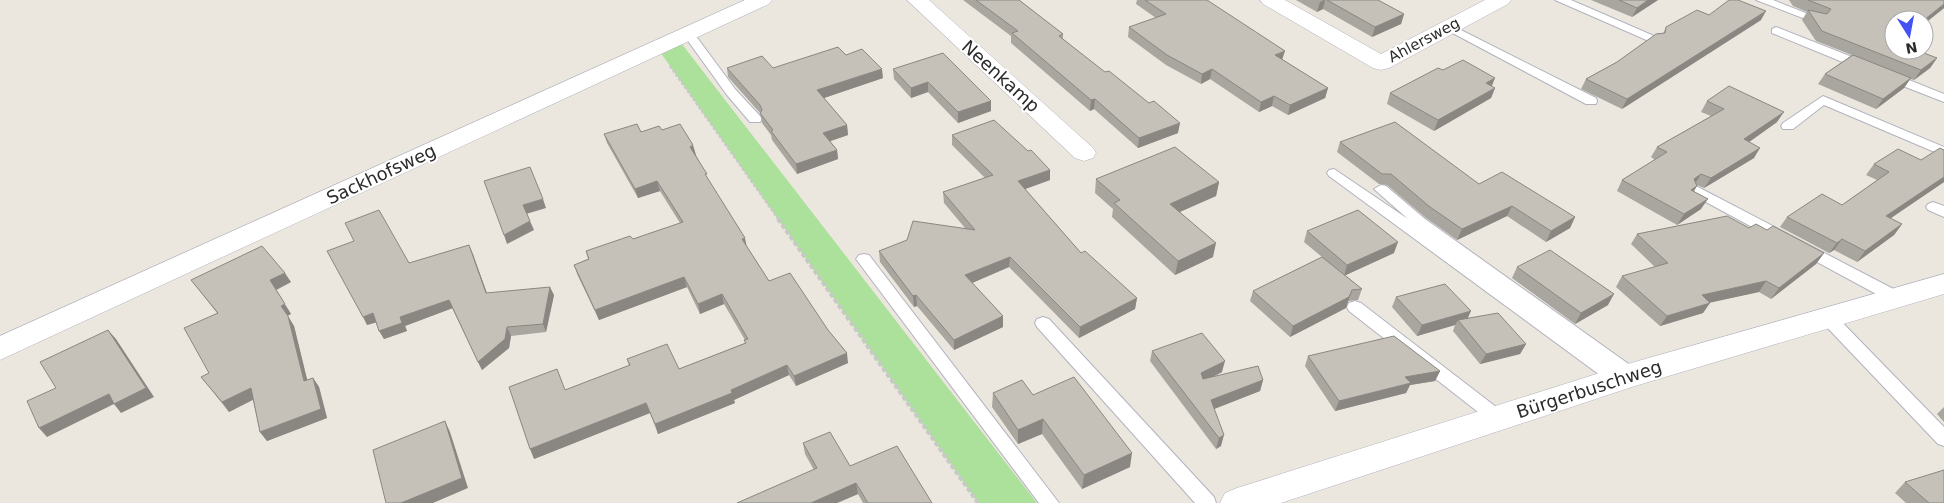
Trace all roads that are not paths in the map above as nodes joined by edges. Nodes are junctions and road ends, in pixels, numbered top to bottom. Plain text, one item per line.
1 (762, 0) edge
2 (917, 0) edge
3 (1270, 0) edge
4 (1500, 0) edge
5 (1561, 0) edge
6 (1762, 0) edge
7 (1817, 20) edge
8 (1449, 27) junction
9 (1776, 31) dead end
10 (689, 34) junction
11 (1655, 39) edge
12 (1944, 98) edge
13 (1591, 101) dead end
14 (755, 118) dead end
15 (1788, 126) dead end
16 (1084, 152) dead end
17 (1944, 152) edge
18 (1334, 172) dead end
19 (1381, 189) edge
20 (1696, 191) edge
21 (864, 259) dead end
22 (1944, 284) edge
23 (1897, 298) junction
24 (1355, 308) dead end
25 (1827, 317) junction
26 (1043, 323) dead end
27 (0, 349) edge
28 (1624, 377) junction
29 (1498, 418) junction
30 (1944, 439) edge
31 (1050, 503) edge
32 (1207, 503) edge
33 (1237, 503) edge

1 - 10 street, Sackhofsweg
2 - 16 street, Neenkamp
3 - 8 street, Ahlersweg
4 - 8 street, Ahlersweg
5 - 11 lane
6 - 7 lane
8 - 13 lane
9 - 12 lane
10 - 14 lane
10 - 27 street, Sackhofsweg
15 - 17 lane
18 - 28 lane
19 - 28 lane
20 - 23 lane
21 - 31 lane
22 - 23 street, Bürgerbuschweg
23 - 25 street, Bürgerbuschweg
24 - 29 lane
25 - 28 street, Bürgerbuschweg
25 - 30 lane
26 - 32 lane
28 - 29 street, Bürgerbuschweg
29 - 33 street, Bürgerbuschweg

